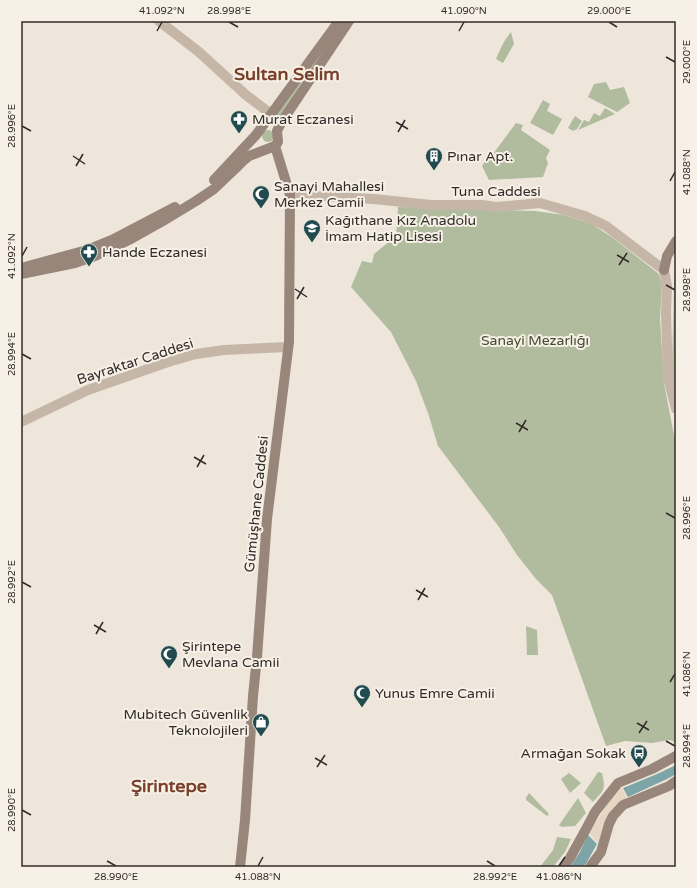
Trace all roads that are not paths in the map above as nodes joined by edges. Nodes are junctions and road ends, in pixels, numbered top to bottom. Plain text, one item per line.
1 (159, 21) edge
2 (346, 21) edge
3 (271, 114) junction
4 (264, 123) junction
5 (277, 131) junction
6 (256, 135) junction
7 (270, 147) junction
8 (212, 187) junction
9 (290, 195) junction
10 (676, 241) edge
11 (664, 270) junction
12 (23, 271) edge
13 (288, 347) junction
14 (676, 409) edge
15 (21, 422) edge
16 (676, 756) edge
17 (676, 781) edge
18 (240, 867) edge
19 (563, 867) edge
20 (590, 867) edge

1 - 3 street
2 - 3 main road
2 - 5 main road
3 - 4 main road
4 - 5 main road
4 - 6 main road
5 - 7 main road
6 - 7 main road
6 - 8 main road
7 - 8 main road
7 - 9 main road, Gümüşhane Caddesi
8 - 12 main road
9 - 11 street, Tuna Caddesi
9 - 13 main road, Gümüşhane Caddesi
10 - 11 main road
11 - 14 street
13 - 15 street, Bayraktar Caddesi
13 - 18 main road, Gümüşhane Caddesi
16 - 19 main road
17 - 20 main road

